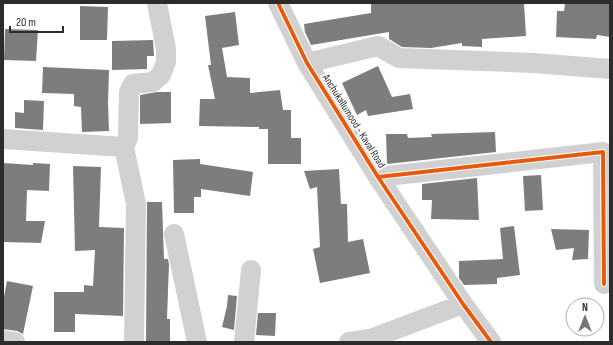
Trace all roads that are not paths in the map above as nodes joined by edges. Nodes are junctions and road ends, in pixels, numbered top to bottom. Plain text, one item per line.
1 (157, 3) edge
2 (278, 3) edge
3 (307, 63) junction
4 (610, 69) edge
5 (3, 139) edge
6 (124, 147) junction
7 (378, 177) junction
8 (174, 234) dead end
9 (251, 270) dead end
10 (604, 284) dead end
11 (463, 304) junction
12 (134, 342) edge
13 (197, 342) edge
14 (244, 342) edge
15 (349, 342) edge
16 (491, 342) edge

1 - 6 street
2 - 3 street, Anchukallumood - Kaval Road
3 - 4 street
3 - 7 street, Anchukallumood - Kaval Road
5 - 6 street
6 - 12 street
7 - 10 street
7 - 11 street, Anchukallumood - Kaval Road
8 - 13 street
9 - 14 street
11 - 15 street
11 - 16 street, Anchukallumood - Kaval Road

